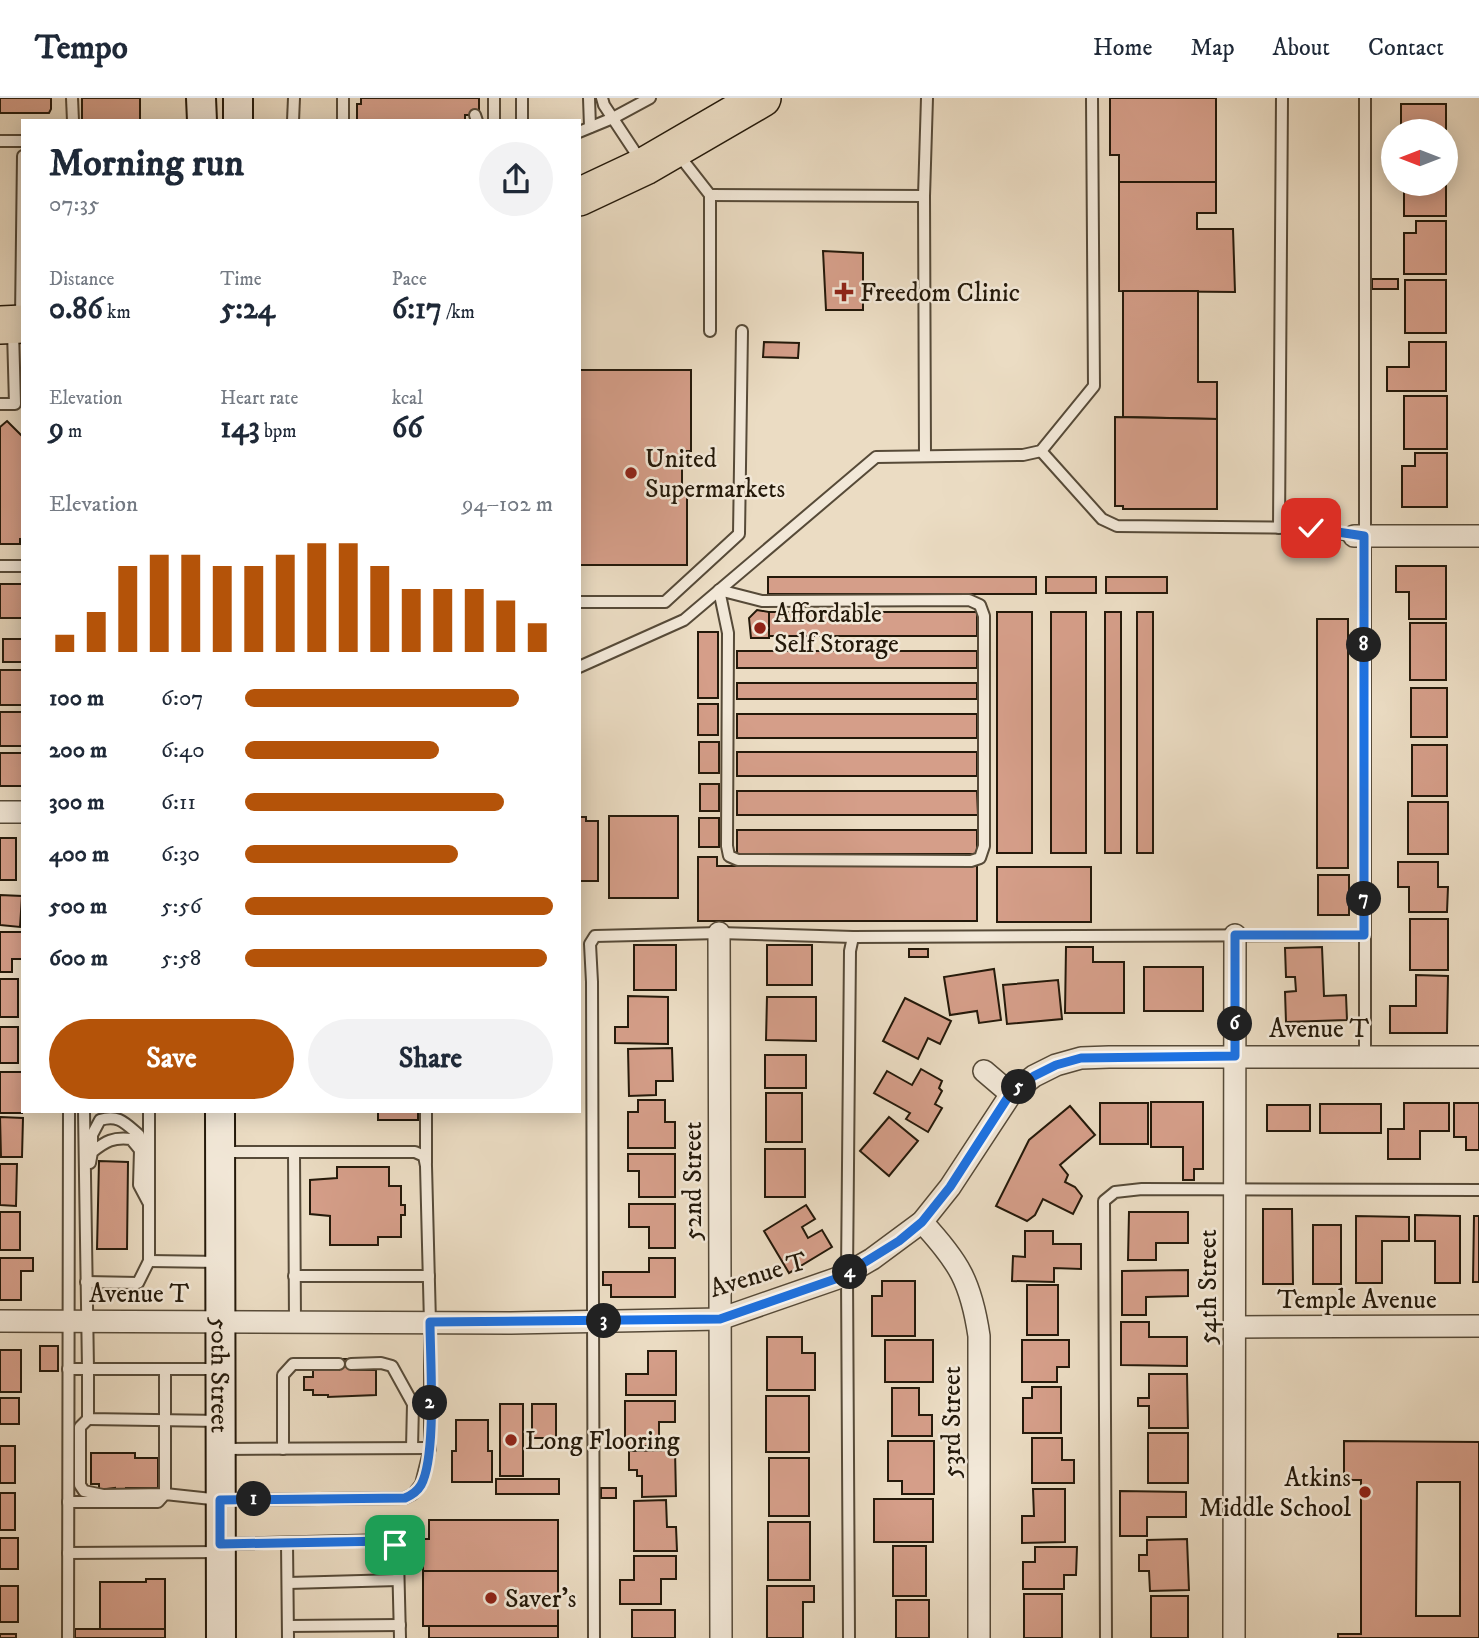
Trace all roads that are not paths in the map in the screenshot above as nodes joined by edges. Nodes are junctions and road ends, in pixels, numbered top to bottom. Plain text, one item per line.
1 (72, 98) edge
2 (201, 98) edge
3 (238, 98) edge
4 (294, 98) edge
5 (343, 98) edge
6 (494, 98) edge
7 (522, 98) edge
8 (589, 98) edge
9 (602, 98) edge
10 (650, 98) edge
11 (927, 98) edge
12 (1092, 98) edge
13 (1282, 98) edge
14 (1365, 98) edge
15 (748, 102) edge
16 (613, 118) junction
17 (73, 119) edge
18 (202, 119) edge
19 (238, 119) edge
20 (293, 119) edge
21 (343, 119) edge
22 (494, 119) edge
23 (522, 119) edge
24 (590, 127) junction
25 (581, 131) edge
26 (0, 141) edge
27 (21, 141) edge
28 (659, 157) junction
29 (21, 193) edge
30 (710, 195) junction
31 (581, 196) edge
32 (924, 196) junction
33 (14, 324) edge
34 (710, 331) dead end
35 (742, 331) dead end
36 (0, 404) edge
37 (19, 404) edge
38 (1041, 451) junction
39 (925, 455) junction
40 (1279, 528) junction
41 (1359, 536) junction
42 (1479, 536) edge
43 (0, 566) edge
44 (21, 566) edge
45 (719, 590) junction
46 (581, 602) edge
47 (581, 666) edge
48 (0, 812) edge
49 (21, 812) edge
50 (719, 933) junction
51 (1235, 935) junction
52 (1364, 935) junction
53 (853, 937) junction
54 (1235, 1056) junction
55 (1364, 1056) junction
56 (1479, 1056) edge
57 (984, 1071) dead end
58 (1010, 1094) junction
59 (69, 1113) edge
60 (84, 1113) edge
61 (149, 1113) edge
62 (220, 1113) edge
63 (426, 1113) edge
64 (140, 1150) junction
65 (92, 1152) junction
66 (220, 1152) junction
67 (294, 1152) junction
68 (426, 1166) junction
69 (1235, 1190) junction
70 (1479, 1190) edge
71 (149, 1204) junction
72 (922, 1222) junction
73 (86, 1251) junction
74 (149, 1261) junction
75 (220, 1262) junction
76 (847, 1274) junction
77 (294, 1276) junction
78 (429, 1276) junction
79 (86, 1282) junction
80 (720, 1319) junction
81 (0, 1321) edge
82 (78, 1321) junction
83 (593, 1321) junction
84 (220, 1322) junction
85 (295, 1322) junction
86 (430, 1322) junction
87 (1479, 1326) edge
88 (1235, 1327) junction
89 (339, 1364) dead end
90 (351, 1364) dead end
91 (68, 1369) junction
92 (88, 1369) junction
93 (165, 1369) junction
94 (220, 1369) junction
95 (68, 1419) junction
96 (88, 1419) junction
97 (165, 1420) junction
98 (220, 1421) junction
99 (283, 1448) junction
100 (412, 1448) junction
101 (430, 1448) junction
102 (220, 1449) junction
103 (165, 1494) junction
104 (220, 1500) junction
105 (68, 1502) junction
106 (287, 1543) junction
107 (220, 1548) junction
108 (68, 1553) junction
109 (398, 1580) junction
110 (288, 1583) junction
111 (400, 1625) junction
112 (288, 1626) junction
113 (68, 1638) edge
114 (221, 1638) edge
115 (288, 1638) edge
116 (400, 1638) edge
117 (594, 1638) edge
118 (720, 1638) edge
119 (849, 1638) edge
120 (979, 1638) edge
121 (1106, 1638) edge
122 (1234, 1638) edge

1 - 17 lane
2 - 18 main road
3 - 19 main road
4 - 20 lane
5 - 21 lane
6 - 22 lane
7 - 23 lane
8 - 24 lane
9 - 16 lane
10 - 16 lane
11 - 32 lane
12 - 38 lane
13 - 40 lane
14 - 41 lane
15 - 28 highway
16 - 24 lane
16 - 28 lane
24 - 25 lane
26 - 27 lane
28 - 30 lane
28 - 31 highway
29 - 33 lane
30 - 32 lane
30 - 34 lane
32 - 39 lane
33 - 37 lane
35 - 46 lane
36 - 37 lane
38 - 39 lane
38 - 40 lane
39 - 45 lane
40 - 41 lane
41 - 42 street
41 - 52 lane
43 - 44 lane
45 - 45 lane
45 - 47 lane
48 - 49 street
50 - 53 lane
50 - 80 street, 52nd Street
50 - 83 lane
51 - 52 lane
51 - 53 lane
51 - 54 street, 54th Street
52 - 55 lane
53 - 76 lane
54 - 55 street, Avenue T
54 - 58 street, Avenue T
54 - 69 street, 54th Street
55 - 56 street, Avenue T
57 - 58 street
58 - 72 street, Avenue T
59 - 82 lane
60 - 73 lane
61 - 71 lane
62 - 66 main road, 50th Street
63 - 68 lane
64 - 65 lane
64 - 65 lane
64 - 71 lane
65 - 73 lane
66 - 67 lane
66 - 75 main road, 50th Street
67 - 68 lane
67 - 77 lane
68 - 78 lane
69 - 70 lane
69 - 88 street, 54th Street
69 - 121 lane
71 - 74 lane
72 - 76 street, Avenue T
72 - 120 street, 53rd Street
73 - 79 lane
74 - 75 lane
74 - 79 lane
75 - 84 main road, 50th Street
76 - 80 street, Avenue T
76 - 119 lane
77 - 78 lane
77 - 85 lane
78 - 86 lane
79 - 82 lane
80 - 83 street, Avenue T
80 - 118 street, 52nd Street
81 - 82 street, Avenue T
82 - 84 street, Avenue T
82 - 91 lane
82 - 92 lane
83 - 86 street, Avenue T
83 - 117 lane
84 - 85 street, Avenue T
84 - 94 main road, 50th Street
85 - 86 street, Avenue T
86 - 101 lane
87 - 88 street, Temple Avenue
88 - 122 street, 54th Street
89 - 99 lane
90 - 100 lane
91 - 92 lane
91 - 95 lane
92 - 93 lane
92 - 96 lane
93 - 94 lane
93 - 97 lane
94 - 98 main road, 50th Street
95 - 96 lane
95 - 105 lane
96 - 97 lane
96 - 103 lane
97 - 98 lane
97 - 103 lane
98 - 102 main road, 50th Street
99 - 100 lane
99 - 102 lane
100 - 101 lane
101 - 104 lane
102 - 104 main road, 50th Street
103 - 104 lane
103 - 105 lane
104 - 107 main road, 50th Street
105 - 108 lane
106 - 107 lane
106 - 109 lane
106 - 110 lane
107 - 108 lane
107 - 114 main road, 50th Street
108 - 113 lane
109 - 110 lane
109 - 111 lane
110 - 112 lane
111 - 112 lane
111 - 116 lane
112 - 115 lane

